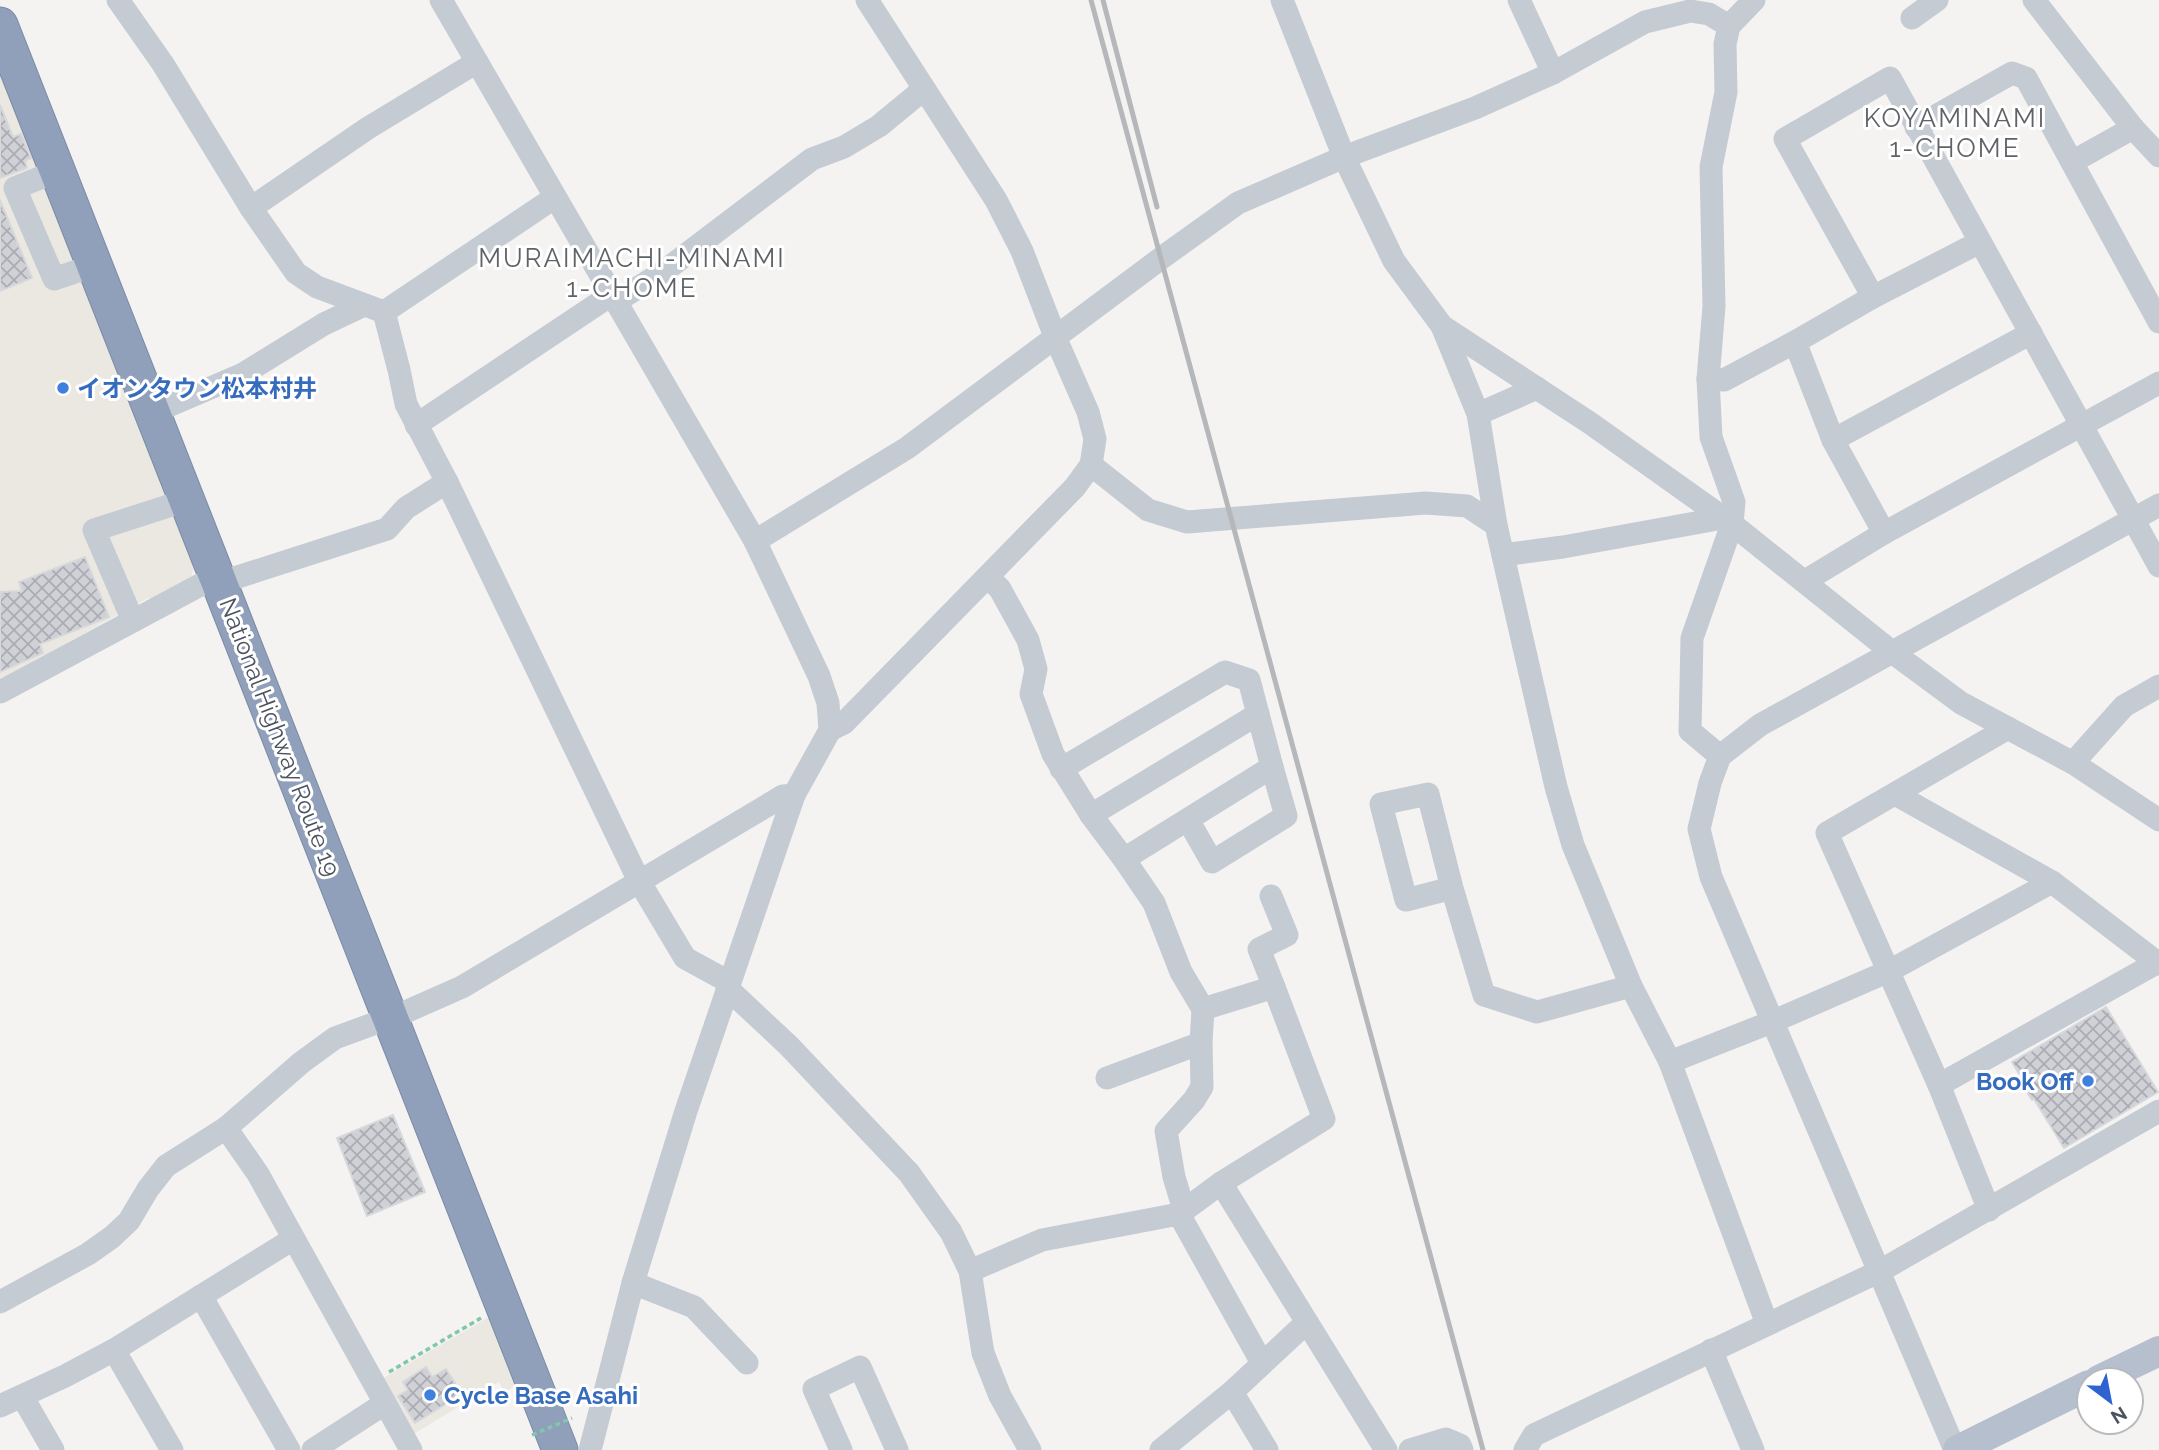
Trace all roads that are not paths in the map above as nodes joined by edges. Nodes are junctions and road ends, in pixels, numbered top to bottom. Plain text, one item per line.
1 (118, 0) edge
2 (441, 0) edge
3 (867, 0) edge
4 (1282, 0) edge
5 (1519, 0) edge
6 (1754, 0) edge
7 (1937, 0) edge
8 (2034, 0) edge
9 (1912, 18) dead end
10 (0, 24) edge
11 (1729, 26) junction
12 (477, 62) junction
13 (1553, 73) junction
14 (9, 77) edge
15 (924, 89) junction
16 (1916, 127) junction
17 (2133, 128) junction
18 (2159, 156) edge
19 (1344, 157) junction
20 (2072, 162) junction
21 (554, 198) junction
22 (251, 208) junction
23 (1980, 242) junction
24 (1873, 297) junction
25 (613, 298) junction
26 (374, 308) junction
27 (2159, 322) edge
28 (1442, 326) junction
29 (2031, 333) junction
30 (1056, 339) junction
31 (1795, 342) junction
32 (1708, 379) junction
33 (2159, 383) edge
34 (1537, 388) junction
35 (152, 412) junction
36 (1478, 414) junction
37 (416, 425) junction
38 (2083, 426) junction
39 (1833, 440) junction
40 (1091, 466) junction
41 (447, 482) junction
42 (187, 500) junction
43 (2159, 505) edge
44 (2133, 519) junction
45 (1727, 521) junction
46 (1496, 525) junction
47 (1884, 533) junction
48 (755, 541) junction
49 (1503, 555) junction
50 (2159, 566) edge
51 (988, 577) junction
52 (218, 579) junction
53 (1805, 581) junction
54 (133, 621) junction
55 (1892, 652) junction
56 (2159, 686) edge
57 (0, 692) edge
58 (1258, 714) junction
59 (2008, 728) junction
60 (830, 730) junction
61 (1720, 756) junction
62 (2073, 763) junction
63 (1272, 768) junction
64 (1061, 769) junction
65 (1895, 794) junction
66 (794, 795) junction
67 (1091, 815) junction
68 (1188, 820) junction
69 (2159, 820) edge
70 (1125, 859) junction
71 (639, 881) junction
72 (2052, 882) junction
73 (1452, 888) junction
74 (1271, 896) dead end
75 (2158, 963) edge
76 (1889, 971) junction
77 (728, 985) junction
78 (1631, 986) junction
79 (1274, 987) junction
80 (1203, 1009) junction
81 (389, 1017) junction
82 (1774, 1021) junction
83 (1200, 1043) junction
84 (1670, 1062) junction
85 (1107, 1078) dead end
86 (1939, 1085) junction
87 (2159, 1111) edge
88 (226, 1128) junction
89 (1221, 1183) junction
90 (1989, 1210) junction
91 (1182, 1212) junction
92 (293, 1239) junction
93 (970, 1270) junction
94 (1880, 1272) junction
95 (633, 1283) junction
96 (201, 1296) junction
97 (0, 1302) edge
98 (1306, 1323) junction
99 (1767, 1324) junction
100 (114, 1350) junction
101 (1711, 1350) junction
102 (2159, 1351) edge
103 (747, 1363) dead end
104 (1262, 1363) junction
105 (2128, 1366) edge
106 (1232, 1392) junction
107 (2075, 1392) edge
108 (22, 1396) junction
109 (384, 1404) junction
110 (0, 1406) edge
111 (546, 1443) edge
112 (53, 1450) edge
113 (172, 1450) edge
114 (289, 1450) edge
115 (313, 1450) edge
116 (411, 1450) edge
117 (590, 1450) edge
118 (841, 1450) edge
119 (897, 1450) edge
120 (1030, 1450) edge
121 (1161, 1450) edge
122 (1267, 1450) edge
123 (1386, 1450) edge
124 (1410, 1450) edge
125 (1462, 1450) edge
126 (1525, 1450) edge
127 (1753, 1450) edge
128 (1957, 1450) edge

1 - 22 street
2 - 12 street
3 - 15 street
4 - 19 street
5 - 13 street
6 - 11 street
7 - 9 street
8 - 17 street
10 - 14 highway, National Highway Route 19
11 - 13 street
11 - 32 street
12 - 21 street
12 - 22 street
13 - 19 street
14 - 35 highway, National Highway Route 19
15 - 25 street
15 - 30 street
16 - 20 street
16 - 23 street
16 - 24 street
17 - 18 street
17 - 20 street
19 - 28 street
19 - 30 street
20 - 27 street
21 - 25 street
21 - 26 street
22 - 26 street
23 - 24 street
23 - 29 street
24 - 31 street
25 - 37 street
25 - 48 street
26 - 35 street
26 - 37 street
28 - 34 street
28 - 36 street
29 - 38 street
29 - 39 street
30 - 40 street
30 - 48 street
31 - 32 street
31 - 39 street
32 - 45 street
33 - 38 street
34 - 36 street
34 - 45 street
35 - 42 highway, National Highway Route 19
36 - 46 street
37 - 41 street
38 - 44 street
38 - 47 street
39 - 47 street
40 - 46 street
40 - 51 street
41 - 52 street
41 - 71 street
42 - 52 highway, National Highway Route 19
42 - 54 street
43 - 44 street
44 - 50 street
44 - 55 street
45 - 49 street
45 - 53 street
45 - 61 street
46 - 49 street
47 - 53 street
48 - 60 street
49 - 78 street
51 - 60 street
51 - 64 street
52 - 54 street
52 - 81 highway, National Highway Route 19
53 - 55 street
54 - 57 street
55 - 59 street
55 - 61 street
56 - 62 street
58 - 63 street
58 - 64 street
58 - 67 street
59 - 62 street
59 - 65 street
60 - 66 street
61 - 82 street
62 - 69 street
63 - 68 street
63 - 68 street
64 - 67 street
65 - 72 street
65 - 76 street
66 - 71 street
66 - 77 street
67 - 70 street
68 - 70 street
70 - 80 street
71 - 77 street
71 - 81 street
72 - 75 street
72 - 76 street
73 - 73 street
73 - 78 street
74 - 79 street
75 - 86 street
76 - 82 street
76 - 86 street
77 - 93 street
77 - 95 street
78 - 84 street
79 - 80 street
79 - 89 street
80 - 83 street
81 - 88 street
81 - 111 highway, National Highway Route 19
82 - 84 street
82 - 94 street
83 - 85 street
83 - 91 street
84 - 99 street
86 - 90 street
87 - 90 street
88 - 92 street
88 - 97 street
89 - 91 street
89 - 98 street
90 - 94 street
91 - 93 street
91 - 104 street
92 - 96 street
92 - 109 street
93 - 120 street
94 - 99 street
94 - 128 street
95 - 103 street
95 - 117 street
96 - 100 street
96 - 114 street
98 - 104 street
98 - 123 street
99 - 101 street
100 - 108 street
100 - 113 street
101 - 126 street
101 - 127 street
102 - 105 main road
104 - 106 street
106 - 121 street
106 - 122 street
107 - 128 main road
108 - 110 street
108 - 112 street
109 - 115 street
109 - 116 street
118 - 119 street
124 - 125 street

